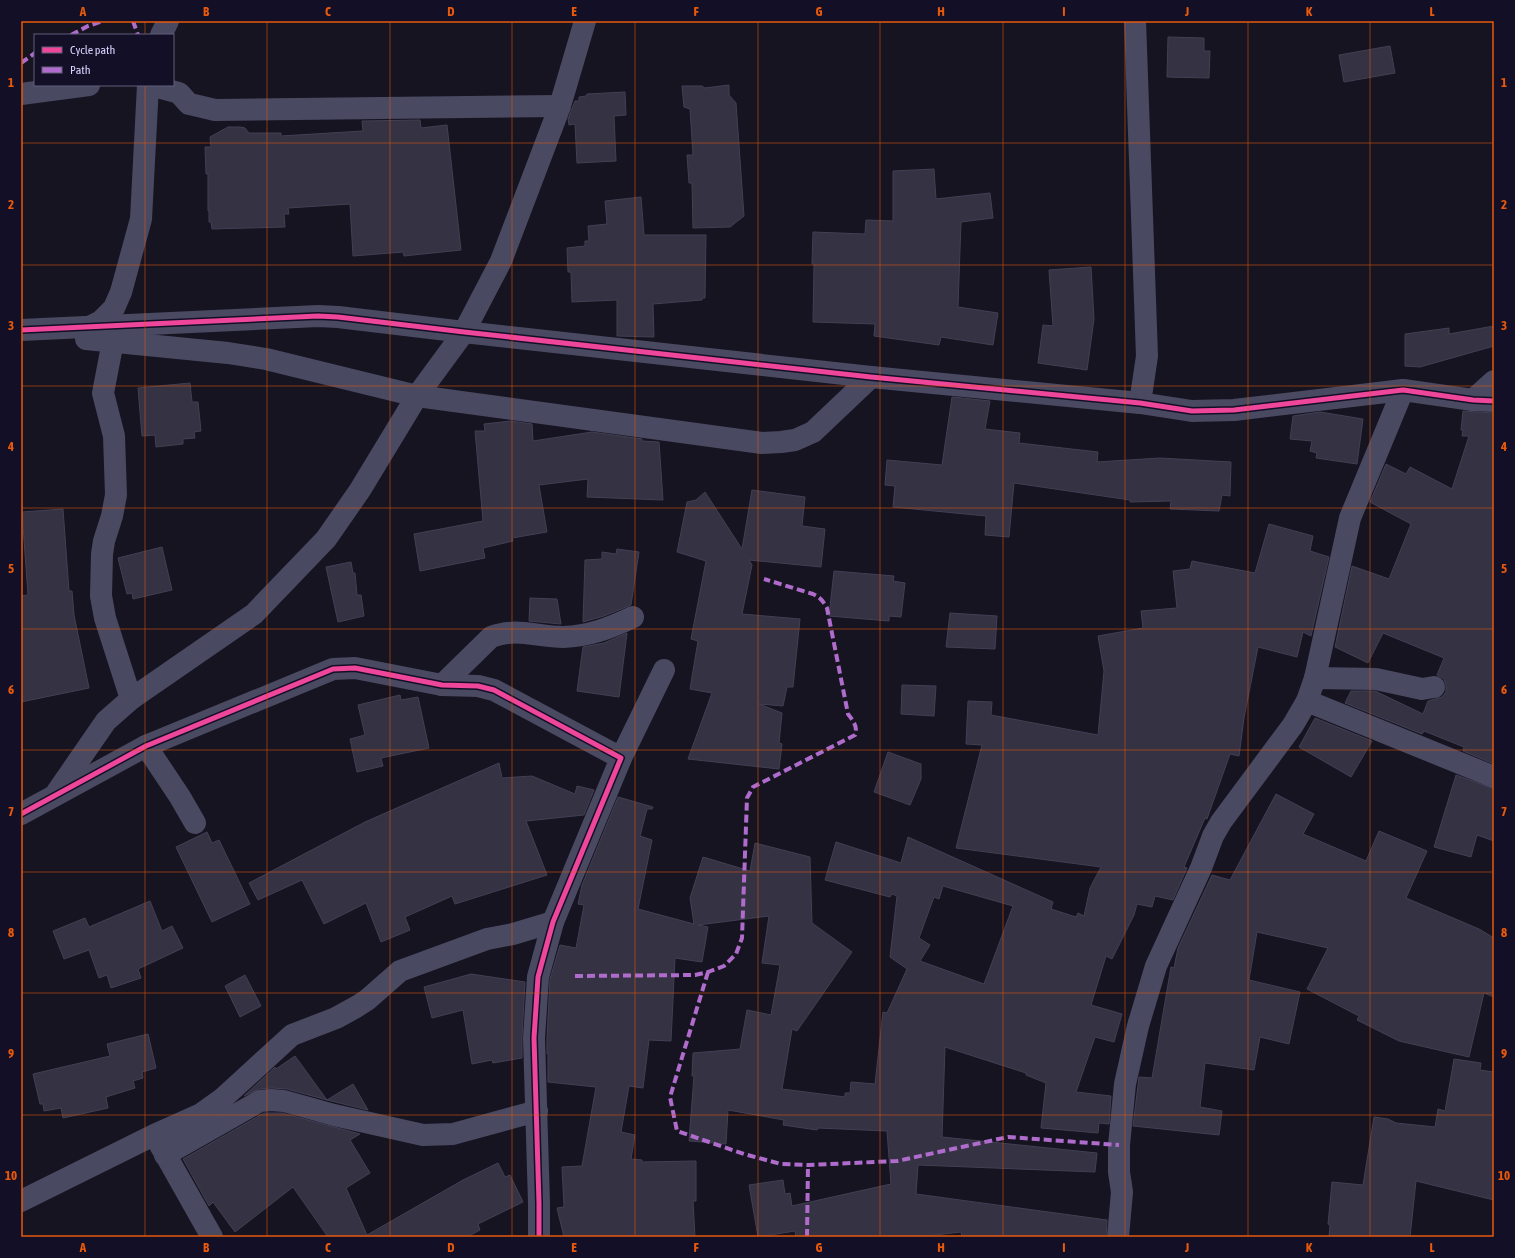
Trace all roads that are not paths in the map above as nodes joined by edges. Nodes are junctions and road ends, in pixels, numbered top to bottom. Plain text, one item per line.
1 (168, 21) edge
2 (585, 21) edge
3 (1135, 21) edge
4 (162, 34) edge
5 (81, 86) edge
6 (149, 86) edge
7 (153, 86) edge
8 (21, 94) edge
9 (560, 106) junction
10 (87, 328) junction
11 (21, 331) edge
12 (464, 332) junction
13 (113, 341) junction
14 (871, 377) junction
15 (1494, 381) edge
16 (1403, 390) junction
17 (417, 396) junction
18 (1484, 400) edge
19 (1140, 403) junction
20 (634, 617) dead end
21 (664, 670) dead end
22 (1315, 678) junction
23 (442, 685) junction
24 (1434, 687) dead end
25 (131, 699) junction
26 (1307, 701) junction
27 (146, 746) junction
28 (621, 758) junction
29 (1494, 777) edge
30 (54, 797) junction
31 (21, 814) edge
32 (195, 822) dead end
33 (553, 922) junction
34 (536, 1111) junction
35 (154, 1135) junction
36 (165, 1156) junction
37 (21, 1201) edge
38 (212, 1237) edge
39 (539, 1237) edge
40 (1118, 1237) edge

1 - 4 street
2 - 9 street
3 - 19 street
5 - 8 street
6 - 10 street
7 - 9 street
9 - 12 street
10 - 11 street
10 - 12 street
11 - 13 street
12 - 14 street
12 - 17 street
13 - 17 street
13 - 25 street
14 - 17 street
14 - 19 street
15 - 18 street
16 - 18 street
16 - 19 street
16 - 22 street
17 - 25 street
20 - 23 street
21 - 28 street
22 - 24 street
22 - 26 street
23 - 27 street
23 - 28 street
25 - 30 street
26 - 29 street
26 - 40 street
27 - 30 street
27 - 32 street
28 - 33 street
30 - 31 street
33 - 34 street
33 - 35 street
34 - 36 street
34 - 39 street
35 - 36 street
35 - 37 street
36 - 38 street

